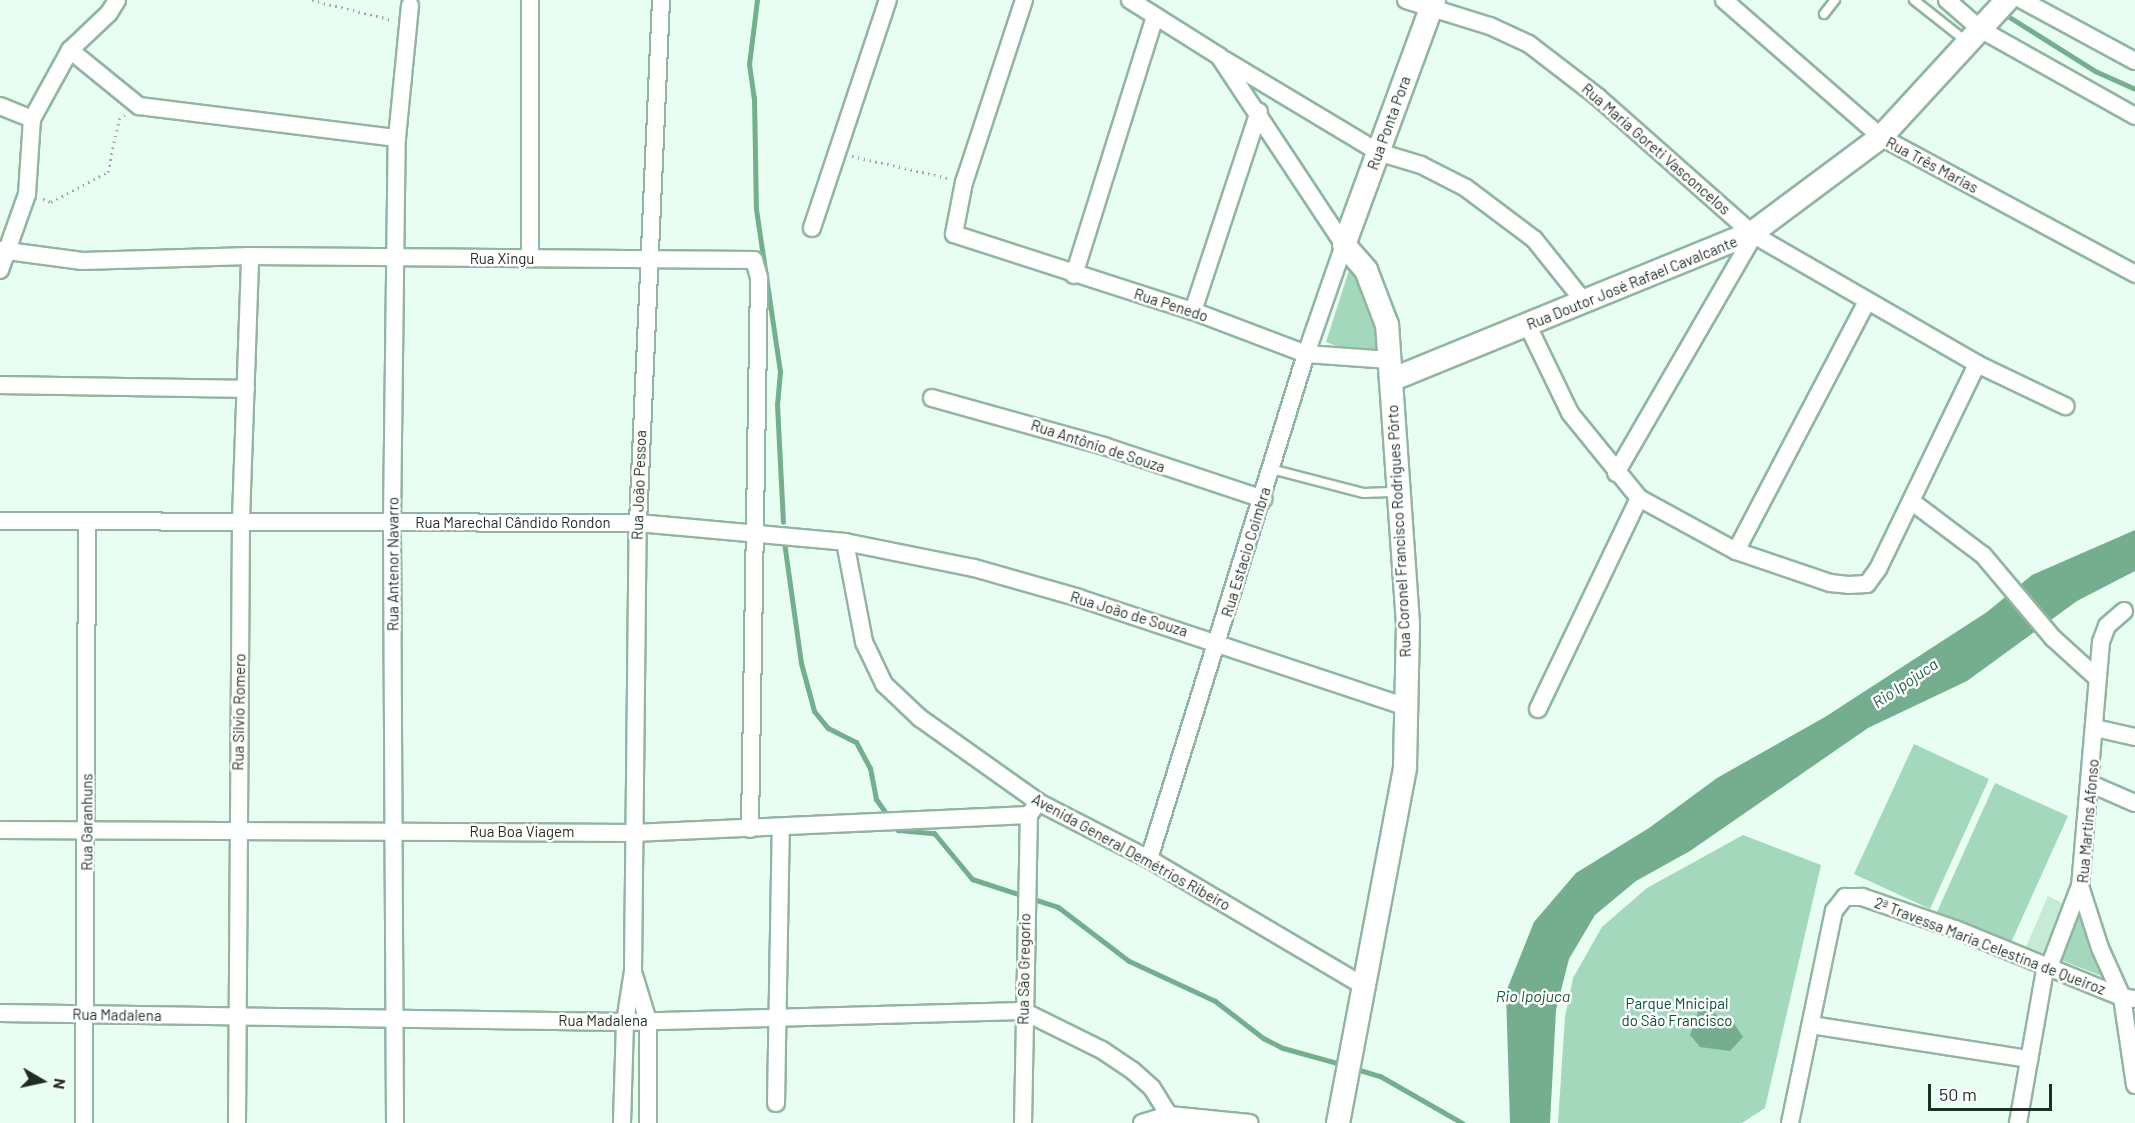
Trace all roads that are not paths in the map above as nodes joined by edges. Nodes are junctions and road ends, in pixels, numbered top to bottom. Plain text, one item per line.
1 (117, 0) edge
2 (530, 0) edge
3 (661, 0) edge
4 (888, 0) edge
5 (1023, 0) edge
6 (1130, 0) edge
7 (1406, 0) edge
8 (1724, 0) edge
9 (1835, 0) edge
10 (1914, 0) edge
11 (1947, 0) edge
12 (2007, 0) edge
13 (2022, 0) edge
14 (1433, 4) edge
15 (410, 6) dead end
16 (1824, 14) dead end
17 (1155, 16) junction
18 (1974, 35) junction
19 (70, 50) junction
20 (1219, 56) junction
21 (2135, 61) edge
22 (0, 106) edge
23 (1259, 112) junction
24 (2135, 116) edge
25 (32, 119) junction
26 (1881, 137) junction
27 (397, 138) junction
28 (1378, 152) junction
29 (812, 228) dead end
30 (1753, 234) junction
31 (1344, 245) junction
32 (4, 252) edge
33 (250, 256) junction
34 (530, 258) junction
35 (396, 259) junction
36 (648, 260) junction
37 (0, 270) edge
38 (2135, 274) edge
39 (1074, 275) junction
40 (1867, 302) junction
41 (1585, 303) junction
42 (1193, 311) junction
43 (1528, 326) junction
44 (1306, 354) junction
45 (1977, 364) junction
46 (1390, 370) junction
47 (0, 385) edge
48 (246, 389) junction
49 (932, 398) dead end
50 (2065, 406) dead end
51 (1271, 469) junction
52 (1616, 473) junction
53 (1397, 492) junction
54 (1639, 498) junction
55 (1263, 499) junction
56 (1911, 501) junction
57 (241, 519) junction
58 (0, 521) edge
59 (87, 522) junction
60 (392, 522) junction
61 (638, 524) junction
62 (754, 532) junction
63 (845, 542) junction
64 (1736, 551) junction
65 (2124, 611) dead end
66 (1219, 642) junction
67 (2097, 677) junction
68 (1406, 707) junction
69 (1538, 709) dead end
70 (2095, 728) junction
71 (2135, 737) edge
72 (2091, 784) junction
73 (2135, 803) edge
74 (1033, 809) junction
75 (781, 828) junction
76 (750, 829) junction
77 (0, 830) edge
78 (87, 830) junction
79 (238, 831) junction
80 (394, 831) junction
81 (633, 833) junction
82 (1149, 859) junction
83 (2080, 886) junction
84 (2047, 966) junction
85 (633, 971) junction
86 (1364, 986) junction
87 (2128, 998) edge
88 (1023, 1011) junction
89 (0, 1012) edge
90 (84, 1015) junction
91 (236, 1017) junction
92 (394, 1019) junction
93 (776, 1020) junction
94 (648, 1021) junction
95 (625, 1022) junction
96 (1811, 1024) junction
97 (2029, 1059) junction
98 (2135, 1085) edge
99 (776, 1103) dead end
100 (1169, 1119) edge
101 (84, 1123) edge
102 (237, 1123) edge
103 (395, 1123) edge
104 (622, 1123) edge
105 (648, 1123) edge
106 (1023, 1123) edge
107 (1142, 1123) edge
108 (1250, 1123) edge
109 (1338, 1123) edge
110 (1790, 1123) edge
111 (2018, 1123) edge

1 - 19 street
2 - 34 street
3 - 36 street, Rua João Pessoa
4 - 29 street
5 - 39 street, Rua Penedo
6 - 17 street
7 - 14 street, Rua Maria Goreti Vasconcelos
8 - 26 street, Rua Três Marias
9 - 16 lane
10 - 18 lane
11 - 18 street
12 - 18 street, Rua Doutor José Rafael Cavalcante
13 - 21 street
14 - 28 street, Rua Ponta Pora
14 - 30 street, Rua Maria Goreti Vasconcelos
15 - 27 street, Rua Antenor Navarro
17 - 20 street
17 - 39 street
18 - 24 street
18 - 26 street, Rua Doutor José Rafael Cavalcante
19 - 25 street
19 - 27 street
20 - 23 street
20 - 28 street
22 - 25 street
23 - 31 street
23 - 42 street
25 - 32 street
26 - 30 street, Rua Doutor José Rafael Cavalcante
26 - 38 street, Rua Três Marias
27 - 35 street, Rua Antenor Navarro
28 - 31 street, Rua Ponta Pora
28 - 41 street
30 - 40 street, Rua Maria Goreti Vasconcelos
30 - 41 street, Rua Doutor José Rafael Cavalcante
30 - 52 street
31 - 44 street, Rua Estacio Coimbra
31 - 46 street, Rua Coronel Francisco Rodrigues Pôrto
32 - 33 street, Rua Xingu
32 - 37 street
33 - 35 street, Rua Xingu
33 - 48 street, Rua Silvio Romero
34 - 35 street, Rua Xingu
34 - 36 street, Rua Xingu
35 - 60 street, Rua Antenor Navarro
36 - 61 street, Rua João Pessoa
36 - 62 street, Rua Xingu
39 - 42 street, Rua Penedo
40 - 45 street, Rua Maria Goreti Vasconcelos
40 - 64 street
41 - 43 street, Rua Doutor José Rafael Cavalcante
42 - 44 street, Rua Penedo
43 - 46 street, Rua Doutor José Rafael Cavalcante
43 - 52 street
44 - 46 street, Rua Penedo
44 - 51 street, Rua Estacio Coimbra
45 - 50 street, Rua Maria Goreti Vasconcelos
45 - 56 street
46 - 53 street, Rua Coronel Francisco Rodrigues Pôrto
47 - 48 street
48 - 57 street, Rua Silvio Romero
49 - 55 street, Rua Antônio de Souza
51 - 53 lane
51 - 55 street, Rua Estacio Coimbra
52 - 54 street
53 - 68 street, Rua Coronel Francisco Rodrigues Pôrto
54 - 64 street
54 - 69 street
55 - 66 street, Rua Estacio Coimbra
56 - 64 street
56 - 67 street
57 - 59 street, Rua Marechal Cândido Rondon
57 - 60 street, Rua Marechal Cândido Rondon
57 - 79 street, Rua Silvio Romero
58 - 59 street, Rua Marechal Cândido Rondon
59 - 78 street, Rua Garanhuns
60 - 61 street, Rua Marechal Cândido Rondon
60 - 80 street, Rua Antenor Navarro
61 - 62 street, Rua Marechal Cândido Rondon
61 - 81 street, Rua João Pessoa
62 - 63 street, Rua Marechal Cândido Rondon
62 - 76 street
63 - 66 street, Rua João de Souza
63 - 74 street, Avenida General Demétrios Ribeiro
65 - 67 street, Rua Martins Afonso
66 - 68 street, Rua João de Souza
66 - 82 street, Rua Estacio Coimbra
67 - 70 street, Rua Martins Afonso
68 - 86 street, Rua Coronel Francisco Rodrigues Pôrto
70 - 71 street
70 - 72 street, Rua Martins Afonso
72 - 73 street
72 - 83 street, Rua Martins Afonso
74 - 75 street, Rua Boa Viagem
74 - 82 street, Avenida General Demétrios Ribeiro
74 - 88 street, Rua São Gregorio
75 - 76 street, Rua Boa Viagem
75 - 93 street
76 - 81 street, Rua Boa Viagem
77 - 78 street, Rua Boa Viagem
78 - 79 street, Rua Boa Viagem
78 - 90 street, Rua Garanhuns
79 - 80 street, Rua Boa Viagem
79 - 91 street, Rua Silvio Romero
80 - 81 street, Rua Boa Viagem
80 - 92 street, Rua Antenor Navarro
81 - 85 street, Rua João Pessoa
82 - 86 street, Avenida General Demétrios Ribeiro
83 - 84 street
83 - 87 street, Rua Martins Afonso
84 - 87 street, 2ª Travessa Maria Celestina de Queiroz
84 - 96 street, 2ª Travessa Maria Celestina de Queiroz
84 - 97 street
85 - 94 street, Rua João Pessoa
85 - 95 street, Rua João Pessoa
86 - 109 street, Rua Coronel Francisco Rodrigues Pôrto
87 - 98 street, Rua Martins Afonso
88 - 93 street, Rua Madalena
88 - 100 street, Rua Madalena
88 - 106 street, Rua São Gregorio
89 - 90 street, Rua Madalena
90 - 91 street, Rua Madalena
90 - 101 street, Rua Garanhuns
91 - 92 street, Rua Madalena
91 - 102 street, Rua Silvio Romero
92 - 95 street, Rua Madalena
92 - 103 street, Rua Antenor Navarro
93 - 94 street, Rua Madalena
93 - 99 street
94 - 95 street, Rua Madalena
94 - 105 street, Rua João Pessoa
95 - 104 street, Rua João Pessoa
96 - 97 street
96 - 110 street
97 - 111 street
100 - 107 street
100 - 108 street

